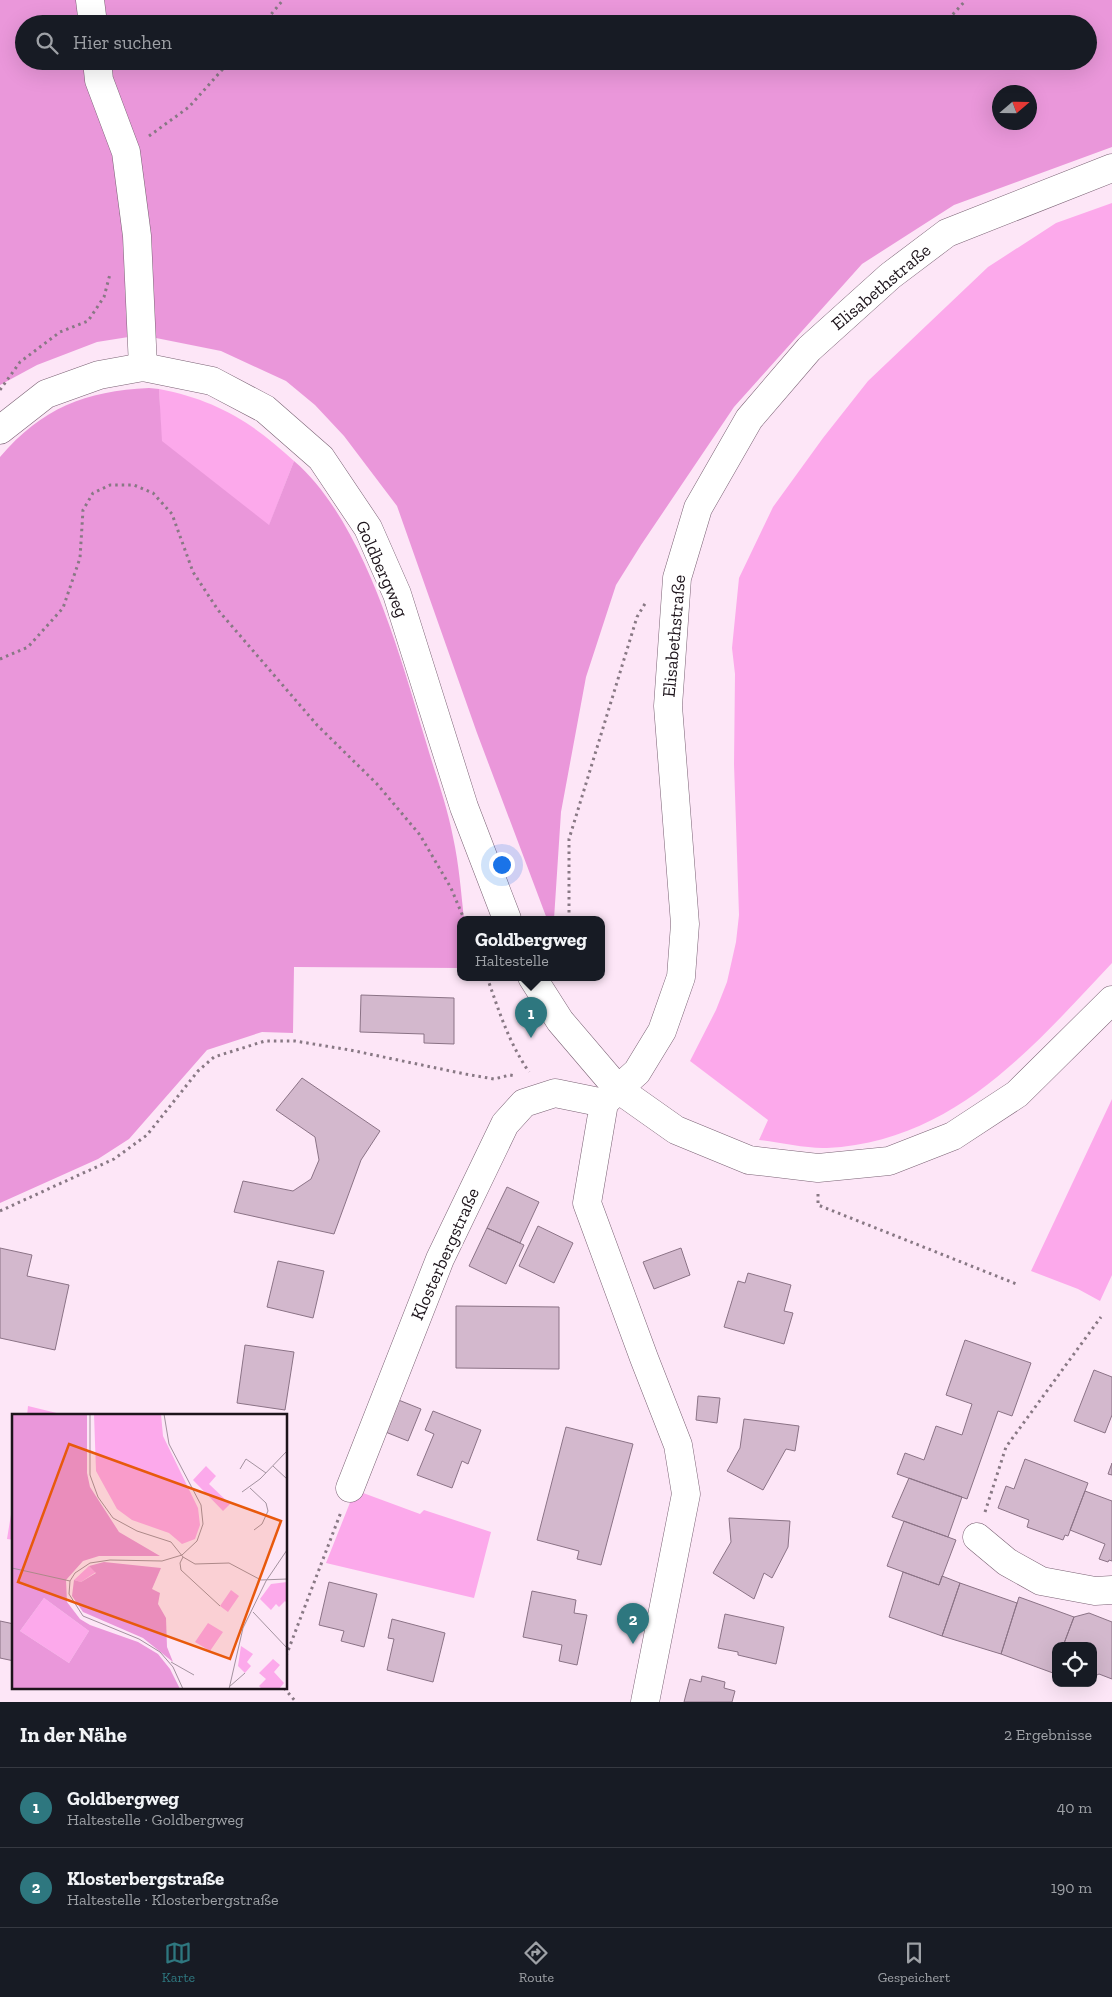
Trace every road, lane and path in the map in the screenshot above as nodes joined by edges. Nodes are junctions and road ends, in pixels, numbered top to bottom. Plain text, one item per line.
1 (90, 0) edge
2 (284, 0) edge
3 (966, 0) edge
4 (92, 15) edge
5 (270, 15) edge
6 (952, 15) edge
7 (98, 70) edge
8 (222, 70) edge
9 (126, 152) junction
10 (1112, 168) edge
11 (110, 271) dead end
12 (143, 367) junction
13 (0, 390) edge
14 (0, 430) edge
15 (647, 600) dead end
16 (0, 659) edge
17 (463, 916) edge
18 (506, 916) edge
19 (569, 916) edge
20 (488, 981) edge
21 (535, 981) edge
22 (1112, 1000) edge
23 (502, 1023) dead end
24 (555, 1093) junction
25 (611, 1096) junction
26 (818, 1168) junction
27 (0, 1211) edge
28 (1019, 1285) dead end
29 (1101, 1317) dead end
30 (350, 1488) joint
31 (977, 1537) joint
32 (1112, 1590) edge
33 (288, 1651) edge
34 (286, 1690) edge
35 (296, 1702) edge
36 (645, 1702) edge

1 - 4 street
2 - 5 path
3 - 6 path
7 - 9 street
8 - 9 path
9 - 12 street
10 - 25 street, Elisabethstraße
11 - 13 path
12 - 14 street, Goldbergweg
12 - 18 street, Goldbergweg
15 - 19 path
16 - 17 path
20 - 23 path
21 - 25 street
22 - 26 street
24 - 25 street, Klosterbergstraße
24 - 27 path
24 - 30 street, Klosterbergstraße
25 - 26 street
25 - 36 street
26 - 28 path
29 - 31 path
30 - 33 path
31 - 32 street
34 - 35 path

